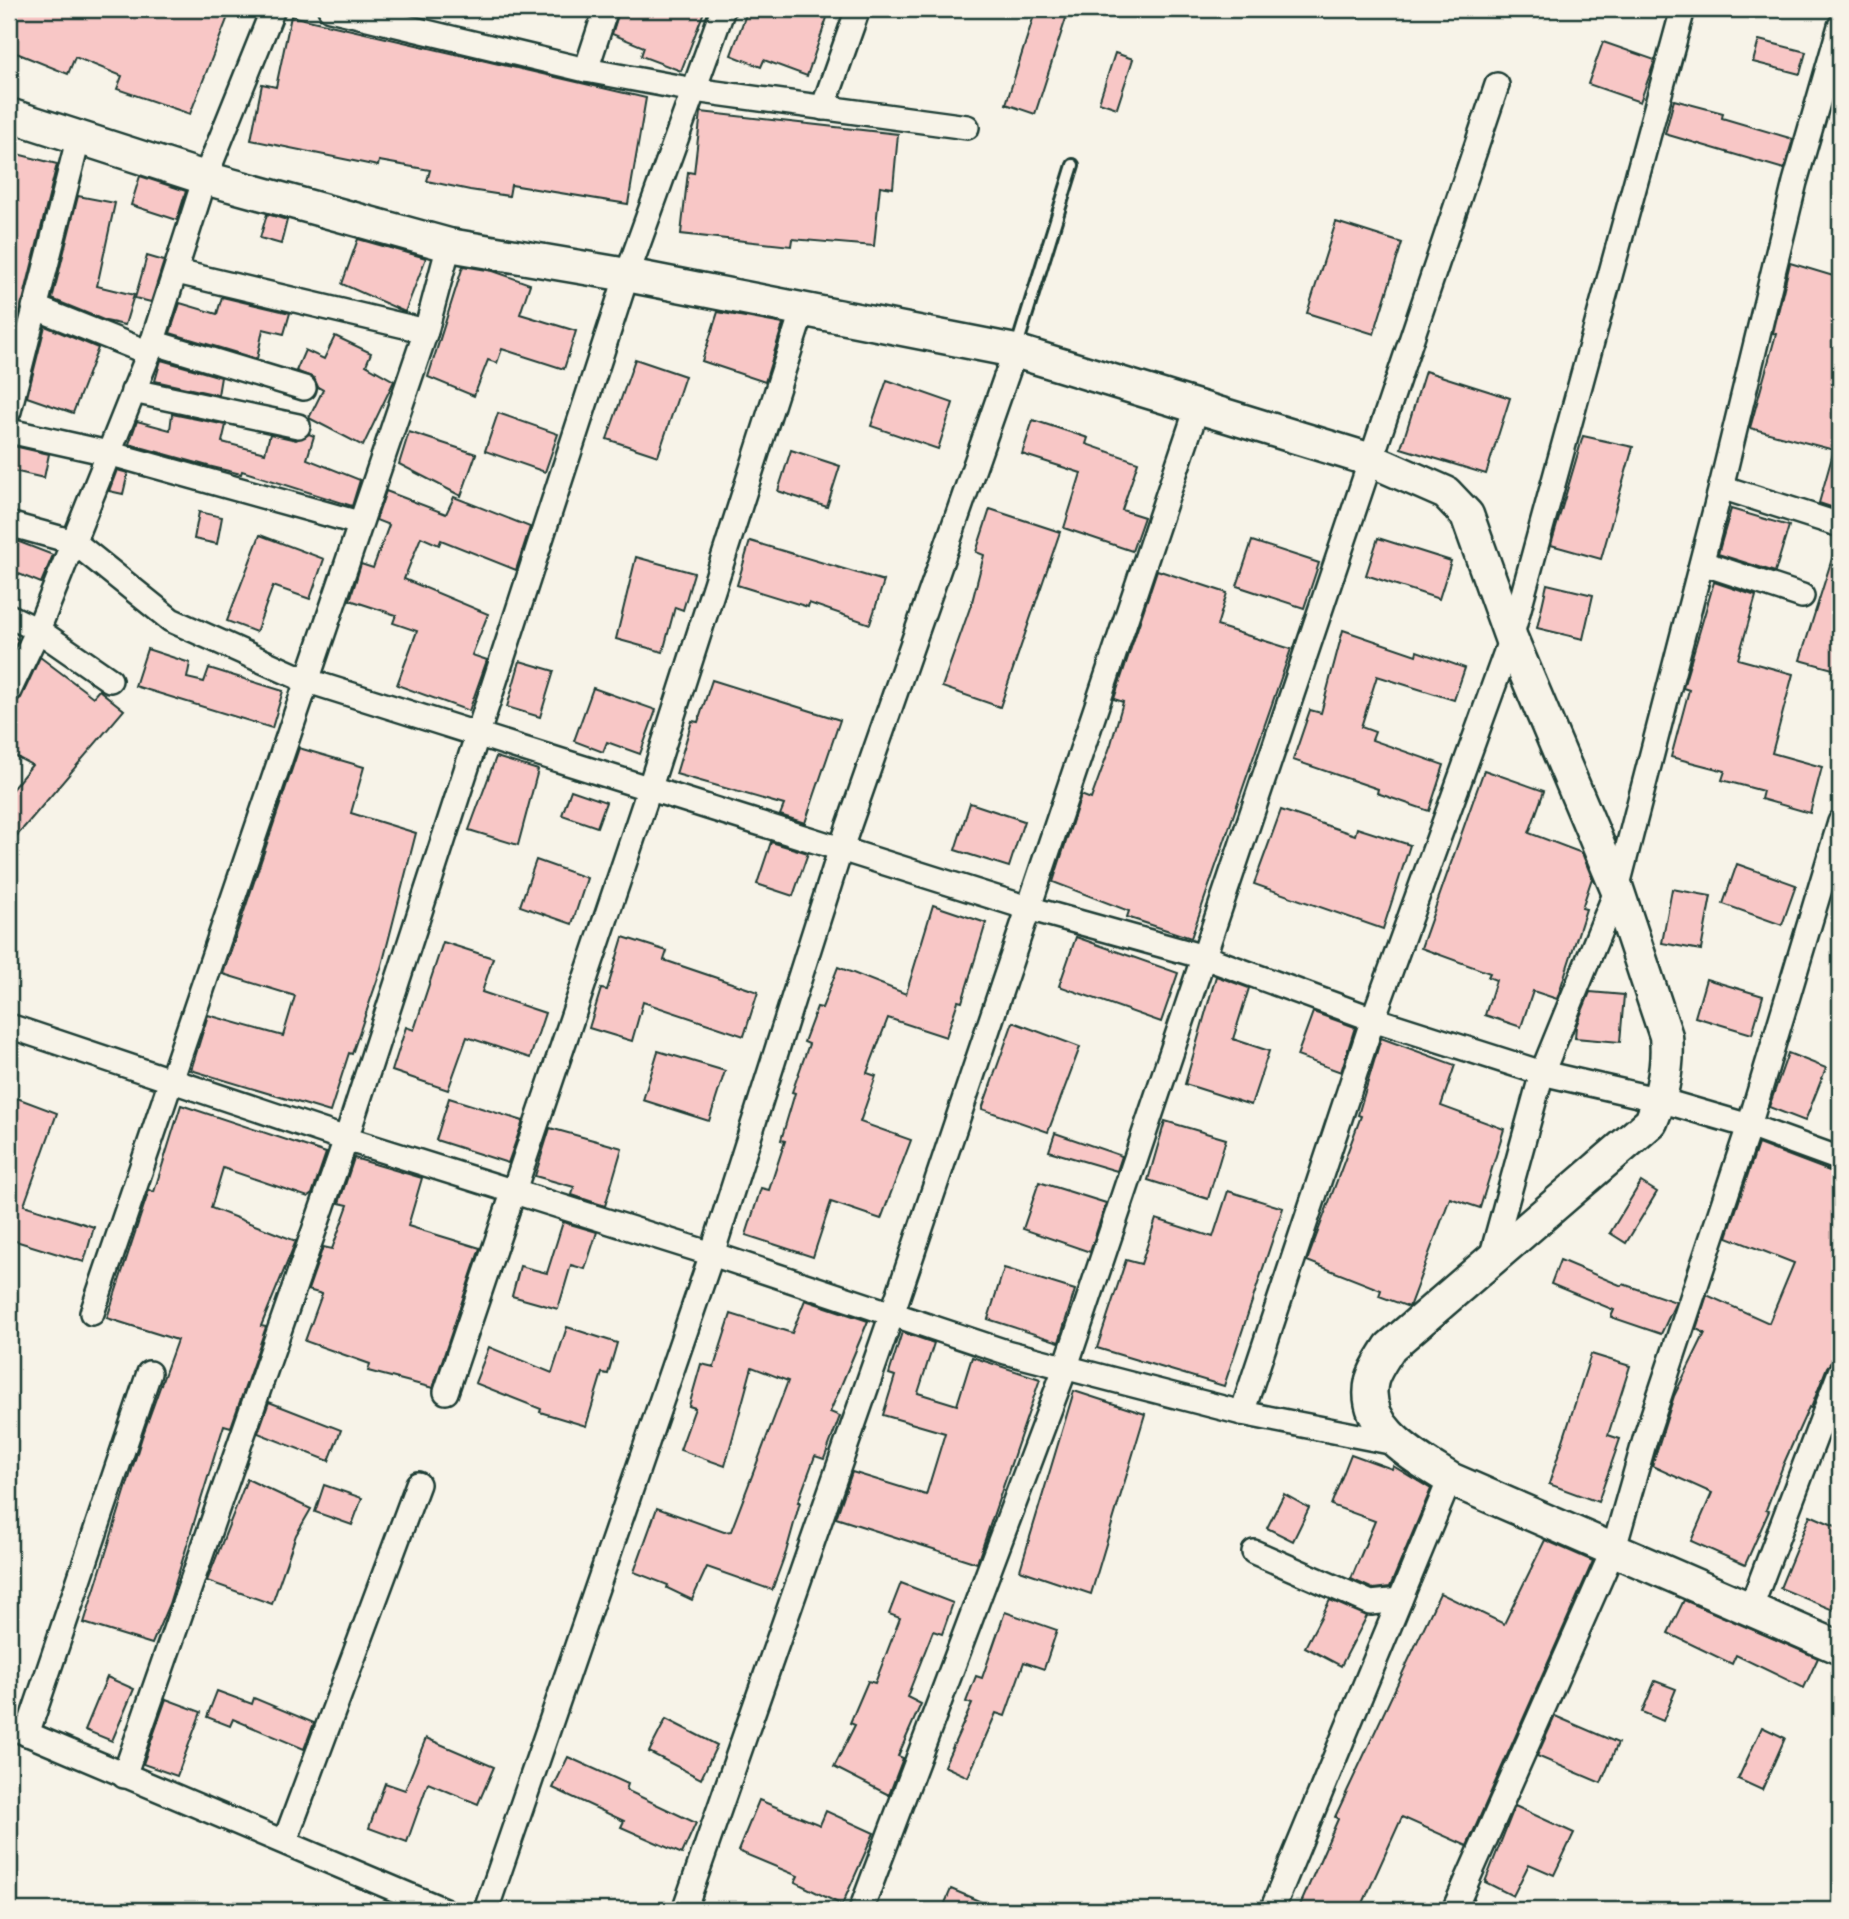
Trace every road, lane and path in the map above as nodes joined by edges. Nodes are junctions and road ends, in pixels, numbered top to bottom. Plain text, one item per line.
1 (273, 9) edge
2 (330, 9) edge
3 (606, 9) edge
4 (723, 9) edge
5 (858, 9) edge
6 (1683, 9) edge
7 (1840, 26) edge
8 (586, 70) junction
9 (1497, 85) dead end
10 (694, 90) junction
11 (823, 108) junction
12 (9, 116) edge
13 (967, 127) dead end
14 (79, 136) junction
15 (1073, 165) dead end
16 (205, 178) junction
17 (449, 245) junction
18 (177, 272) junction
19 (627, 275) junction
20 (34, 307) junction
21 (803, 309) junction
22 (426, 331) junction
23 (150, 347) junction
24 (1015, 351) junction
25 (304, 388) dead end
26 (133, 391) junction
27 (1198, 405) junction
28 (9, 411) edge
29 (298, 426) dead end
30 (9, 431) edge
31 (108, 453) junction
32 (1371, 460) junction
33 (1721, 488) junction
34 (359, 523) junction
35 (9, 524) edge
36 (1840, 525) edge
37 (75, 542) junction
38 (1702, 563) junction
39 (1801, 596) dead end
40 (9, 616) edge
41 (38, 630) junction
42 (1511, 638) junction
43 (110, 680) dead end
44 (305, 680) junction
45 (10, 685) edge
46 (478, 734) junction
47 (649, 790) junction
48 (1840, 822) edge
49 (841, 848) junction
50 (1617, 889) junction
51 (1028, 908) junction
52 (1204, 957) junction
53 (1373, 1019) junction
54 (9, 1026) edge
55 (1542, 1073) junction
56 (169, 1081) junction
57 (1660, 1100) junction
58 (1749, 1126) junction
59 (346, 1139) junction
60 (1840, 1159) edge
61 (513, 1190) junction
62 (712, 1254) junction
63 (1491, 1258) junction
64 (92, 1312) dead end
65 (892, 1314) junction
66 (1066, 1366) junction
67 (1840, 1372) edge
68 (149, 1373) dead end
69 (446, 1392) dead end
70 (1242, 1413) junction
71 (1395, 1443) junction
72 (1450, 1479) junction
73 (418, 1484) dead end
74 (1615, 1548) junction
75 (1254, 1552) dead end
76 (1400, 1600) junction
77 (1751, 1607) junction
78 (1840, 1648) edge
79 (18, 1730) edge
80 (124, 1776) junction
81 (285, 1841) junction
82 (444, 1910) edge
83 (485, 1910) edge
84 (684, 1910) edge
85 (860, 1910) edge
86 (1272, 1910) edge
87 (1454, 1910) edge

1 - 16 street
2 - 8 street
3 - 8 street
4 - 10 street
5 - 11 street
6 - 42 street
7 - 33 street
8 - 10 street
9 - 32 street
10 - 11 street
10 - 19 street
11 - 13 street
12 - 14 street
14 - 16 street
14 - 20 street
15 - 24 lane
16 - 17 street
16 - 18 street
17 - 19 street
17 - 22 street
18 - 22 street
18 - 23 street
19 - 21 street
19 - 46 street
20 - 23 street
20 - 28 street
21 - 24 street
21 - 47 street
22 - 34 street
23 - 25 street
23 - 26 street
24 - 27 street
24 - 49 street
26 - 29 street
26 - 31 street
27 - 32 street
27 - 51 street
30 - 31 street
31 - 34 street
31 - 37 street
32 - 42 street
32 - 52 street
33 - 36 street
33 - 38 street
34 - 44 street
35 - 37 street
37 - 41 street
37 - 44 street
38 - 39 street
38 - 50 street
40 - 41 street
41 - 43 street
41 - 45 street
42 - 50 street
42 - 53 street
44 - 46 street
44 - 56 street
46 - 47 street
46 - 59 street
47 - 49 street
47 - 61 street
48 - 58 street
49 - 51 street
49 - 62 street
50 - 55 street
50 - 57 street
51 - 52 street
51 - 65 street
52 - 53 street
52 - 66 street
53 - 55 street
53 - 70 street
54 - 56 street
55 - 57 street
55 - 63 street
56 - 59 street
56 - 64 street
57 - 58 street
57 - 63 street
58 - 60 street
58 - 74 street
59 - 61 street
59 - 80 street
61 - 62 street
61 - 69 street
62 - 65 street
62 - 83 street
63 - 71 street
65 - 66 street
65 - 84 street
66 - 70 street
66 - 85 street
67 - 77 street
68 - 79 street
70 - 71 street
71 - 72 street
72 - 74 street
72 - 76 street
73 - 81 street
74 - 77 street
74 - 87 street
75 - 76 street
76 - 86 street
77 - 78 street
79 - 80 street
80 - 81 street
81 - 82 street

